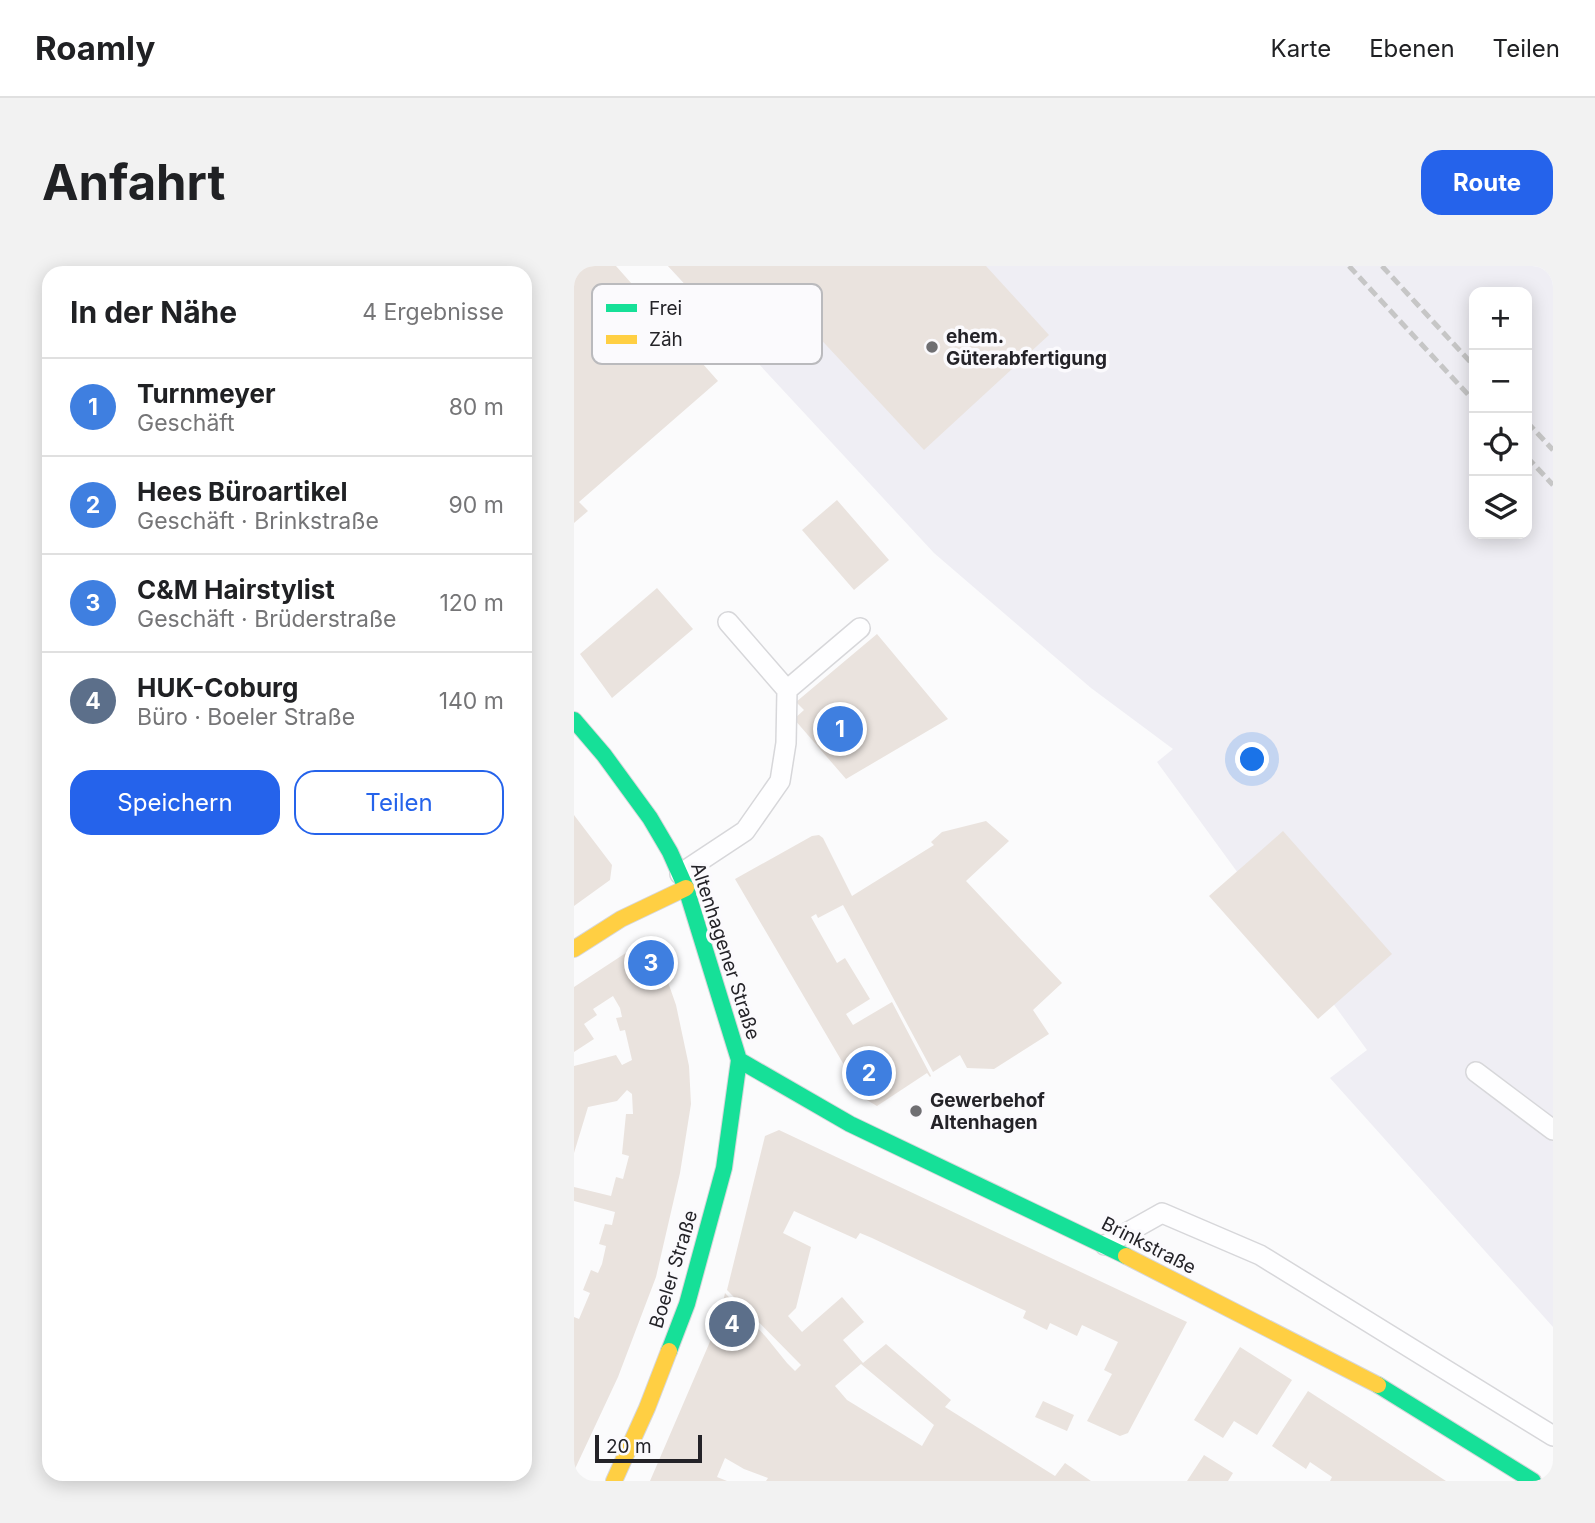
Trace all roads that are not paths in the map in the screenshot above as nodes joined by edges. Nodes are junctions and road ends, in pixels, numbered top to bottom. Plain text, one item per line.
1 (728, 622) dead end
2 (860, 628) dead end
3 (787, 690) junction
4 (574, 720) edge
5 (683, 881) junction
6 (574, 949) edge
7 (739, 1060) junction
8 (1476, 1072) dead end
9 (1553, 1130) edge
10 (1105, 1245) junction
11 (1553, 1436) edge
12 (614, 1481) edge
13 (1533, 1481) edge

1 - 3 lane
2 - 3 lane
3 - 5 lane
4 - 5 street, Altenhagener Straße
5 - 6 street
5 - 7 street, Altenhagener Straße
7 - 10 street, Brinkstraße
7 - 12 street, Boeler Straße
8 - 9 lane
10 - 11 lane
10 - 13 street, Brinkstraße

